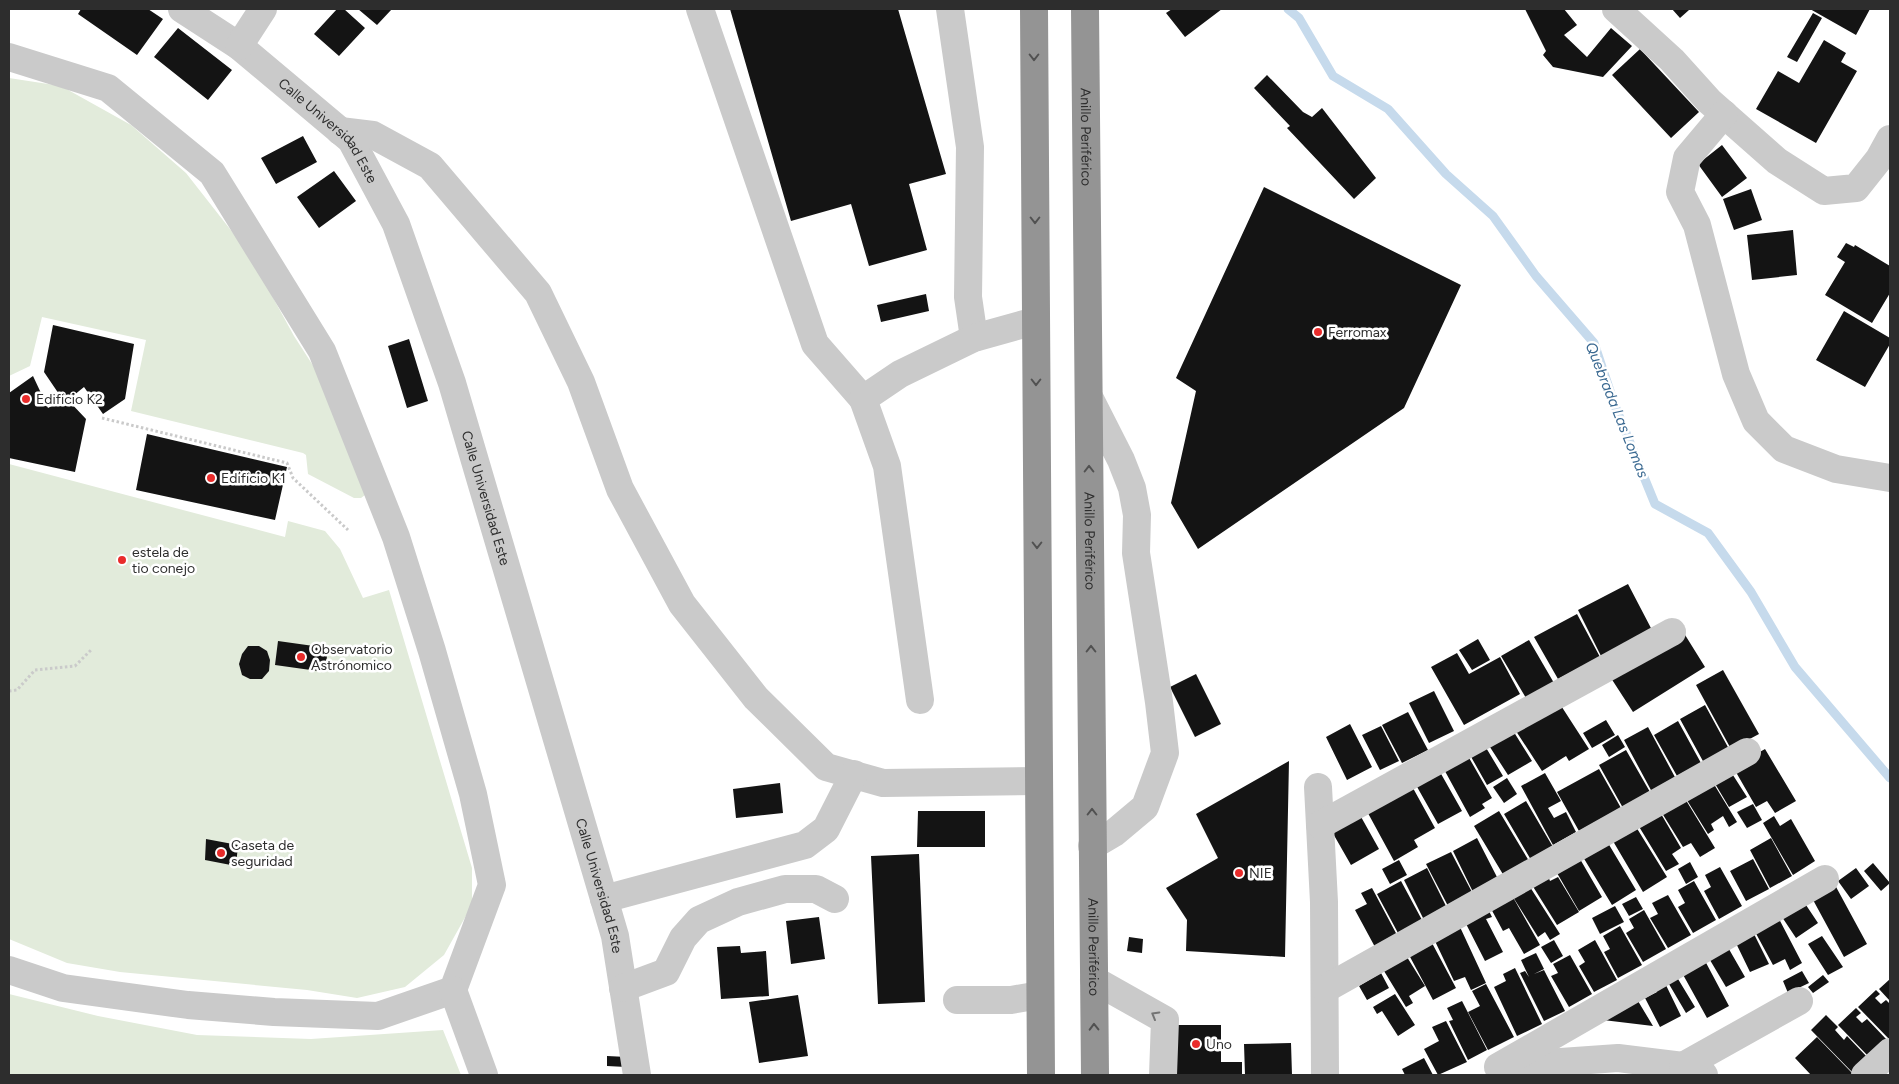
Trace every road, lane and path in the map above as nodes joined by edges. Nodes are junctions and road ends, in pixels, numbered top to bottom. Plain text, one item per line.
1 (182, 9) edge
2 (263, 9) edge
3 (700, 9) edge
4 (950, 9) edge
5 (1034, 9) edge
6 (1085, 9) edge
7 (1616, 9) edge
8 (239, 46) junction
9 (9, 57) edge
10 (1724, 114) junction
11 (340, 131) junction
12 (1890, 139) edge
13 (1035, 321) junction
14 (974, 338) junction
15 (1089, 397) junction
16 (864, 399) junction
17 (102, 418) dead end
18 (1890, 478) edge
19 (348, 530) dead end
20 (1672, 632) dead end
21 (91, 650) dead end
22 (9, 691) edge
23 (920, 700) dead end
24 (1747, 752) dead end
25 (854, 774) junction
26 (1039, 781) junction
27 (1318, 786) dead end
28 (1320, 825) junction
29 (1092, 846) junction
30 (1825, 879) dead end
31 (604, 899) junction
32 (835, 899) dead end
33 (9, 970) edge
34 (1094, 980) junction
35 (623, 988) junction
36 (1325, 988) junction
37 (453, 990) junction
38 (1040, 995) junction
39 (957, 1000) dead end
40 (1799, 1001) dead end
41 (1890, 1052) edge
42 (1677, 1070) edge
43 (1491, 1071) edge
44 (484, 1075) edge
45 (638, 1075) edge
46 (1041, 1075) edge
47 (1095, 1075) edge
48 (1163, 1075) edge
49 (1325, 1075) edge
50 (1866, 1075) edge

1 - 8 street, Calle Universidad Este
2 - 8 street
3 - 16 street
4 - 14 street
5 -> 13 highway
6 - 15 highway, Anillo Periférico
7 - 10 street
8 - 11 street, Calle Universidad Este
9 - 37 street
10 - 12 street
10 - 18 street
11 - 25 street
11 - 31 street, Calle Universidad Este
13 - 14 street
13 -> 26 highway
14 - 16 street
29 -> 15 highway, Anillo Periférico
15 - 29 street
16 - 23 street
17 - 19 path
20 - 28 street
21 - 22 path
24 - 36 street
25 - 26 street
25 - 31 street
26 - 38 highway
27 - 28 street
28 - 36 street
29 - 34 highway, Anillo Periférico
30 - 43 street
31 - 35 street, Calle Universidad Este
32 - 35 street
33 - 37 street
47 -> 34 highway, Anillo Periférico
48 -> 34 street
35 - 45 street, Calle Universidad Este
36 - 49 street
37 - 44 street
38 - 39 street
38 - 46 highway
40 - 42 street
41 - 50 street
42 - 43 street

